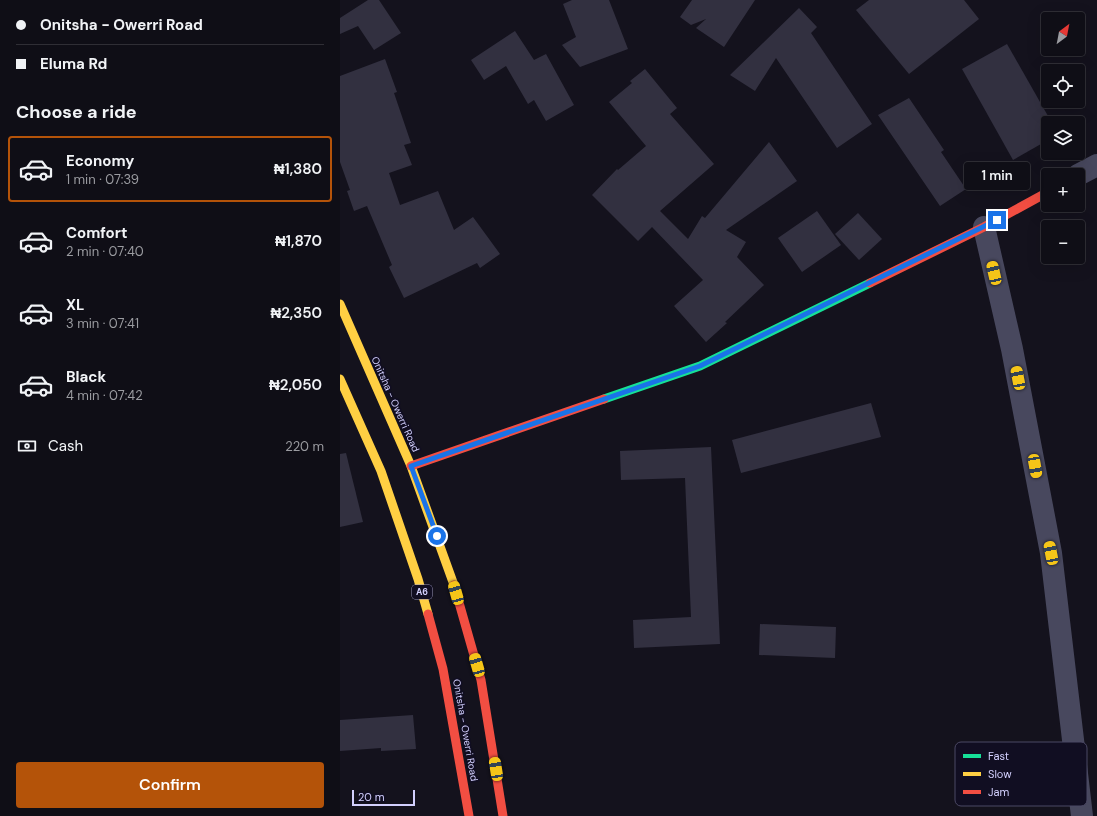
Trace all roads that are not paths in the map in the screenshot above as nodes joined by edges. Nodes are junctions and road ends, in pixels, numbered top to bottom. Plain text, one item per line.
1 (1097, 165) edge
2 (1085, 171) edge
3 (1041, 196) edge
4 (984, 227) junction
5 (340, 304) edge
6 (340, 379) edge
7 (411, 466) junction
8 (1073, 742) edge
9 (1081, 806) edge
10 (469, 816) edge
11 (502, 816) edge
12 (1082, 816) edge

1 - 2 street
3 - 4 main road
4 - 7 main road
4 - 8 street
5 - 7 main road, Onitsha - Owerri Road
6 - 10 main road, Onitsha - Owerri Road / A6
7 - 11 main road, Onitsha - Owerri Road
9 - 12 street

